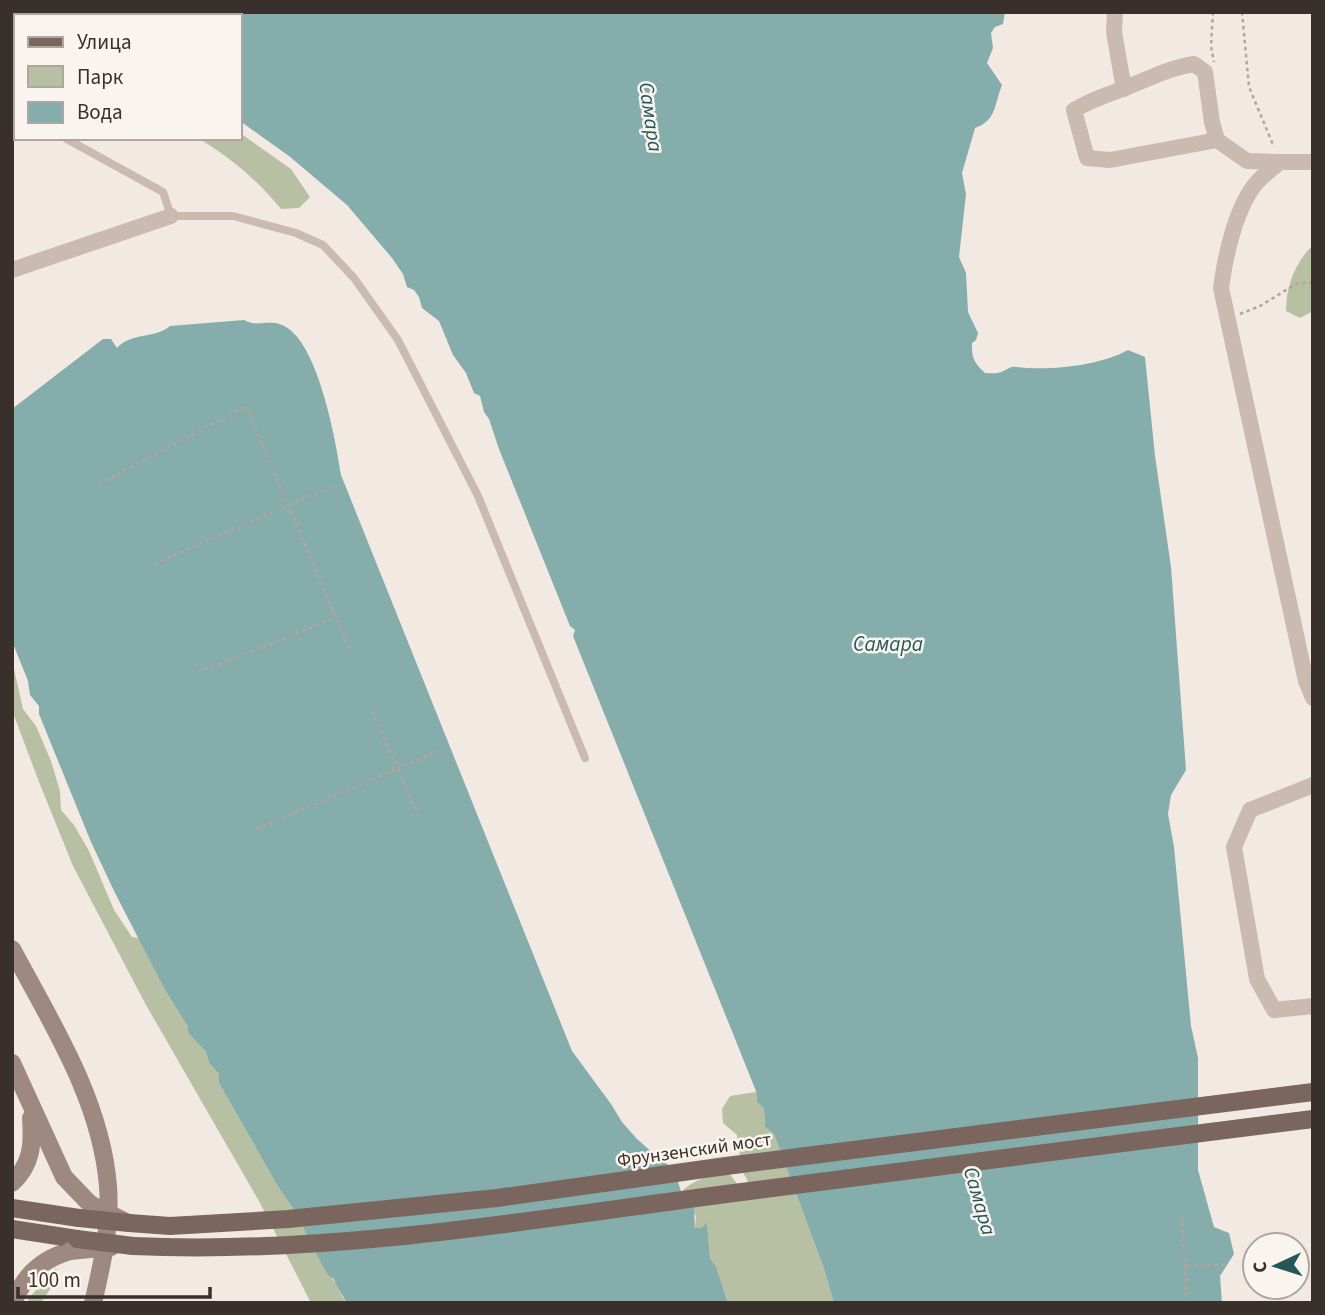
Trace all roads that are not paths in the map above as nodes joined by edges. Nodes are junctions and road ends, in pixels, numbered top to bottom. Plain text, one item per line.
1 (1115, 12) edge
2 (1124, 89) junction
3 (1217, 139) junction
4 (69, 140) edge
5 (1280, 162) junction
6 (1313, 162) edge
7 (171, 216) junction
8 (12, 270) edge
9 (1313, 698) edge
10 (585, 758) dead end
11 (1313, 785) edge
12 (12, 949) edge
13 (1313, 1006) edge
14 (12, 1063) edge
15 (1313, 1092) edge
16 (30, 1104) junction
17 (1313, 1119) edge
18 (12, 1183) edge
19 (12, 1208) edge
20 (85, 1211) junction
21 (12, 1229) edge
22 (73, 1245) junction
23 (13, 1303) edge
24 (93, 1303) edge

1 - 2 street
2 - 3 street
2 - 3 street
3 - 5 street
4 - 7 lane
5 - 6 street
5 - 9 street
7 - 8 street
7 - 10 lane
11 - 13 street
12 - 24 main road
14 - 16 main road
15 - 20 main road, Фрунзенский мост, bridge
16 - 18 main road
16 - 20 main road
17 - 22 main road, bridge
19 - 20 main road, Фрунзенский мост
21 - 22 main road
22 - 23 main road

